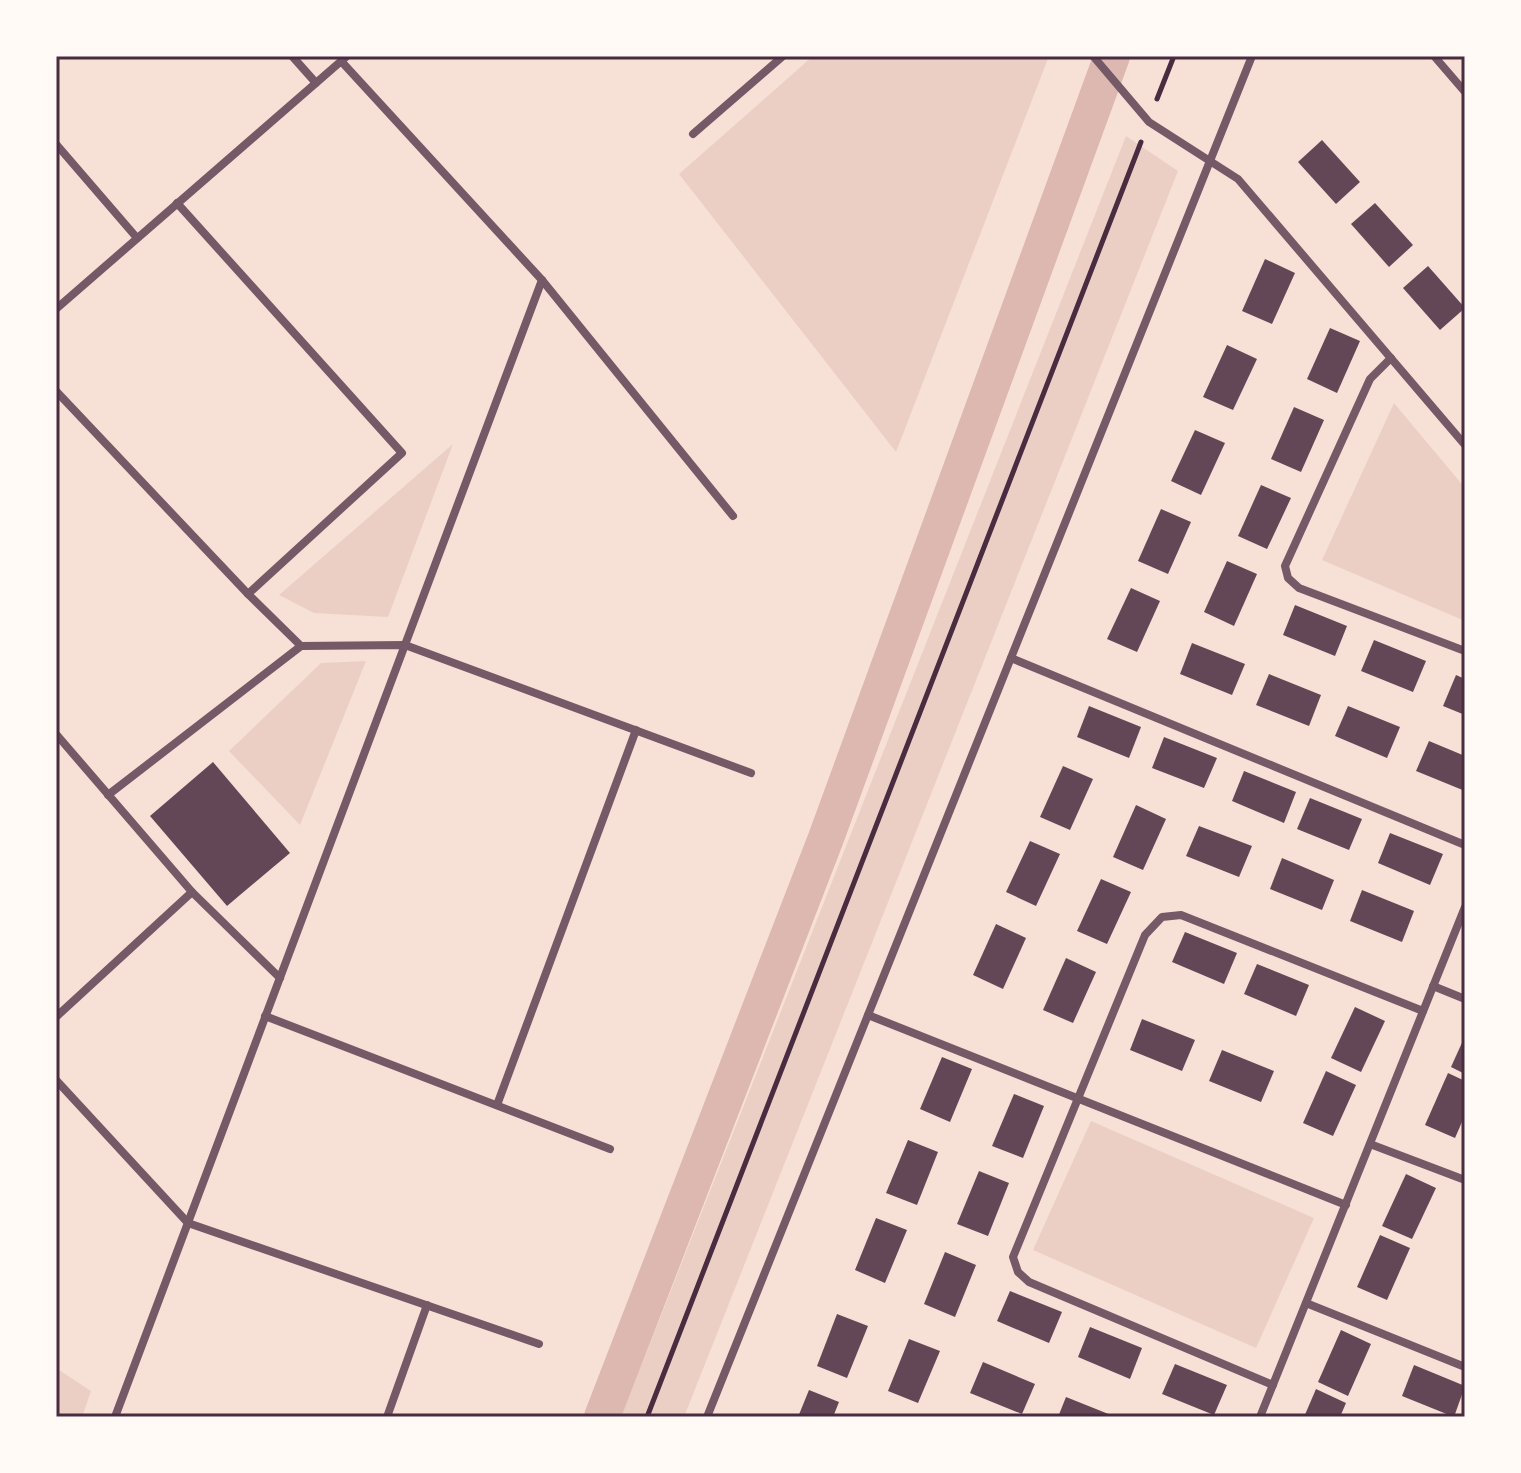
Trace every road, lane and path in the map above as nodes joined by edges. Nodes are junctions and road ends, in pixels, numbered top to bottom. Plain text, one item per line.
1 (292, 56) edge
2 (783, 56) edge
3 (1093, 56) edge
4 (1174, 56) edge
5 (1252, 56) edge
6 (1434, 56) edge
7 (344, 59) edge
8 (316, 83) junction
9 (1465, 92) edge
10 (1149, 122) junction
11 (693, 134) dead end
12 (56, 144) edge
13 (1211, 162) junction
14 (177, 203) junction
15 (137, 238) junction
16 (542, 280) junction
17 (56, 309) edge
18 (1391, 358) junction
19 (56, 391) edge
20 (1465, 445) edge
21 (733, 516) dead end
22 (248, 594) junction
23 (405, 645) junction
24 (301, 646) junction
25 (1465, 651) edge
26 (1011, 658) junction
27 (636, 730) junction
28 (56, 734) edge
29 (751, 773) dead end
30 (108, 795) junction
31 (1465, 845) edge
32 (192, 892) junction
33 (1465, 907) edge
34 (280, 978) junction
35 (1433, 986) junction
36 (1465, 999) edge
37 (1423, 1011) junction
38 (868, 1015) junction
39 (265, 1016) junction
40 (56, 1017) edge
41 (56, 1080) edge
42 (1078, 1098) junction
43 (497, 1105) junction
44 (1370, 1144) junction
45 (610, 1149) dead end
46 (1465, 1180) edge
47 (1346, 1205) junction
48 (188, 1223) junction
49 (1306, 1303) junction
50 (427, 1305) junction
51 (539, 1344) dead end
52 (1465, 1367) edge
53 (1273, 1385) junction
54 (115, 1417) edge
55 (387, 1417) edge
56 (647, 1417) edge
57 (707, 1417) edge
58 (1260, 1417) edge

1 - 8 street
2 - 11 street
3 - 10 street
4 - 10 path
5 - 13 street
6 - 9 street
7 - 8 street
7 - 16 street
8 - 14 street
10 - 13 street
10 - 56 path
12 - 15 street
13 - 18 street
13 - 26 street
14 - 15 street
14 - 22 street
15 - 17 street
16 - 21 street
16 - 23 street
18 - 20 street
18 - 25 street
19 - 22 street
22 - 24 street
23 - 24 street
23 - 27 street
23 - 34 street
24 - 30 street
26 - 31 street
26 - 38 street
27 - 29 street
27 - 43 street
28 - 30 street
30 - 32 street
32 - 34 street
32 - 40 street
33 - 35 street
34 - 39 street
35 - 36 street
35 - 37 street
37 - 42 street
37 - 44 street
38 - 42 street
38 - 57 street
39 - 43 street
39 - 48 street
41 - 48 street
42 - 47 street
42 - 53 street
43 - 45 street
44 - 46 street
44 - 47 street
47 - 49 street
48 - 50 street
48 - 54 street
49 - 52 street
49 - 53 street
50 - 51 street
50 - 55 street
53 - 58 street

